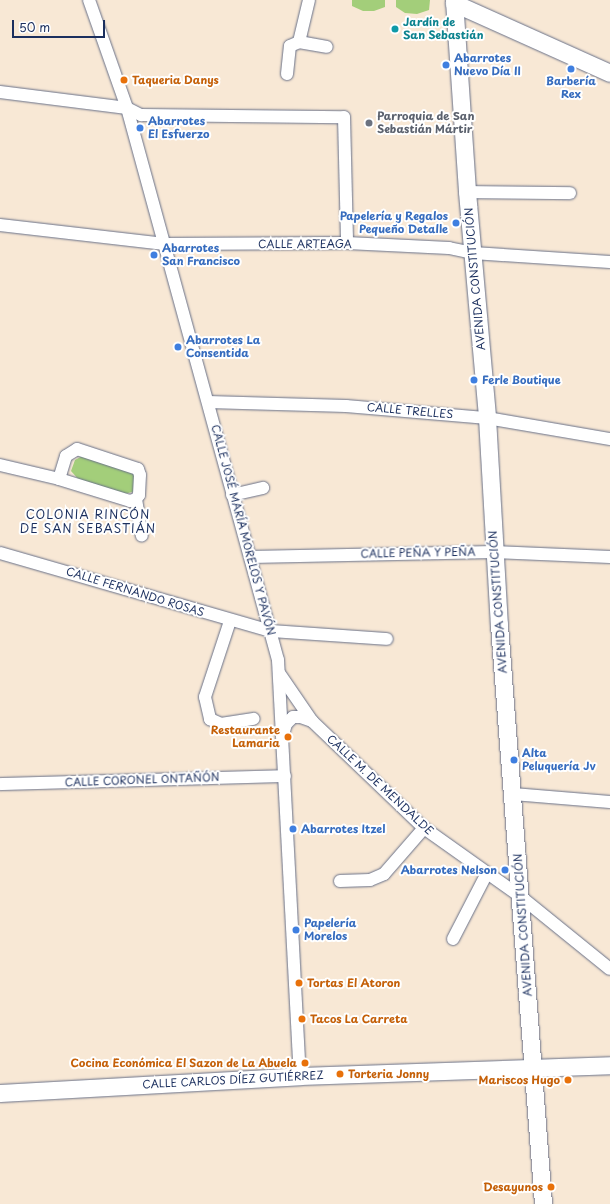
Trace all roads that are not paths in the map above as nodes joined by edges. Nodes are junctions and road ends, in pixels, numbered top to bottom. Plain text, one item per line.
1 (89, 0) edge
2 (309, 0) edge
3 (454, 2) edge
4 (299, 42) junction
5 (327, 47) dead end
6 (610, 73) edge
7 (287, 74) dead end
8 (0, 92) edge
9 (127, 108) junction
10 (467, 192) junction
11 (570, 193) dead end
12 (0, 225) edge
13 (347, 243) junction
14 (165, 244) junction
15 (473, 253) junction
16 (610, 262) edge
17 (208, 402) junction
18 (487, 418) junction
19 (610, 439) edge
20 (0, 465) edge
21 (59, 479) junction
22 (263, 488) dead end
23 (232, 495) junction
24 (136, 499) junction
25 (142, 536) dead end
26 (494, 552) junction
27 (0, 553) edge
28 (251, 557) junction
29 (610, 557) edge
30 (230, 621) junction
31 (270, 632) junction
32 (387, 639) dead end
33 (280, 673) junction
34 (254, 719) dead end
35 (312, 721) junction
36 (282, 737) junction
37 (285, 776) junction
38 (0, 784) edge
39 (513, 794) junction
40 (610, 802) edge
41 (424, 828) junction
42 (487, 873) junction
43 (340, 881) dead end
44 (521, 897) junction
45 (453, 939) dead end
46 (610, 969) edge
47 (610, 1065) edge
48 (535, 1068) junction
49 (300, 1076) junction
50 (0, 1093) edge
51 (543, 1204) edge

1 - 9 street, CALLE JOSÉ MARÍA MORELOS Y PAVÓN
2 - 4 street
3 - 6 main road
3 - 10 main road, AVENIDA CONSTITUCIÓN
4 - 5 street
4 - 7 street
8 - 9 street
9 - 13 street
9 - 14 street, CALLE JOSÉ MARÍA MORELOS Y PAVÓN
10 - 11 street
10 - 15 main road, AVENIDA CONSTITUCIÓN
12 - 14 street, CALLE ARTEAGA
13 - 14 street, CALLE ARTEAGA
13 - 15 street, CALLE ARTEAGA
14 - 17 street, CALLE JOSÉ MARÍA MORELOS Y PAVÓN
15 - 16 street, CALLE ARTEAGA
15 - 18 main road, AVENIDA CONSTITUCIÓN
17 - 18 street, CALLE TRELLES
17 - 23 street, CALLE JOSÉ MARÍA MORELOS Y PAVÓN
18 - 19 street, CALLE TRELLES
18 - 26 main road, AVENIDA CONSTITUCIÓN
20 - 21 street
21 - 24 street
21 - 24 street
22 - 23 street
23 - 28 street, CALLE JOSÉ MARÍA MORELOS Y PAVÓN
24 - 25 street
26 - 28 street, CALLE PEÑA Y PEÑA
26 - 29 street, CALLE PEÑA Y PEÑA
26 - 39 main road, AVENIDA CONSTITUCIÓN
27 - 30 street, CALLE FERNANDO ROSAS
28 - 31 street, CALLE JOSÉ MARÍA MORELOS Y PAVÓN
30 - 31 street, CALLE FERNANDO ROSAS
30 - 34 street
31 - 32 street, CALLE FERNANDO ROSAS
31 - 33 street, CALLE JOSÉ MARÍA MORELOS Y PAVÓN
33 - 35 street, CALLE M. DE MENDALDE
33 - 36 street, CALLE JOSÉ MARÍA MORELOS Y PAVÓN
35 - 36 street
35 - 41 street, CALLE M. DE MENDALDE
36 - 37 street, CALLE JOSÉ MARÍA MORELOS Y PAVÓN
37 - 38 street, CALLE CORONEL ONTAÑÓN
37 - 49 street, CALLE JOSÉ MARÍA MORELOS Y PAVÓN
39 - 40 street
39 - 44 main road, AVENIDA CONSTITUCIÓN
41 - 42 street, CALLE M. DE MENDALDE
41 - 43 street
42 - 44 street, CALLE M. DE MENDALDE
42 - 45 street
44 - 46 street, CALLE M. DE MENDALDE
44 - 48 main road, AVENIDA CONSTITUCIÓN
47 - 48 main road, CALLE CARLOS DÍEZ GUTIÉRREZ
48 - 49 main road, CALLE CARLOS DÍEZ GUTIÉRREZ
48 - 51 main road, AVENIDA CONSTITUCIÓN
49 - 50 main road, CALLE CARLOS DÍEZ GUTIÉRREZ

